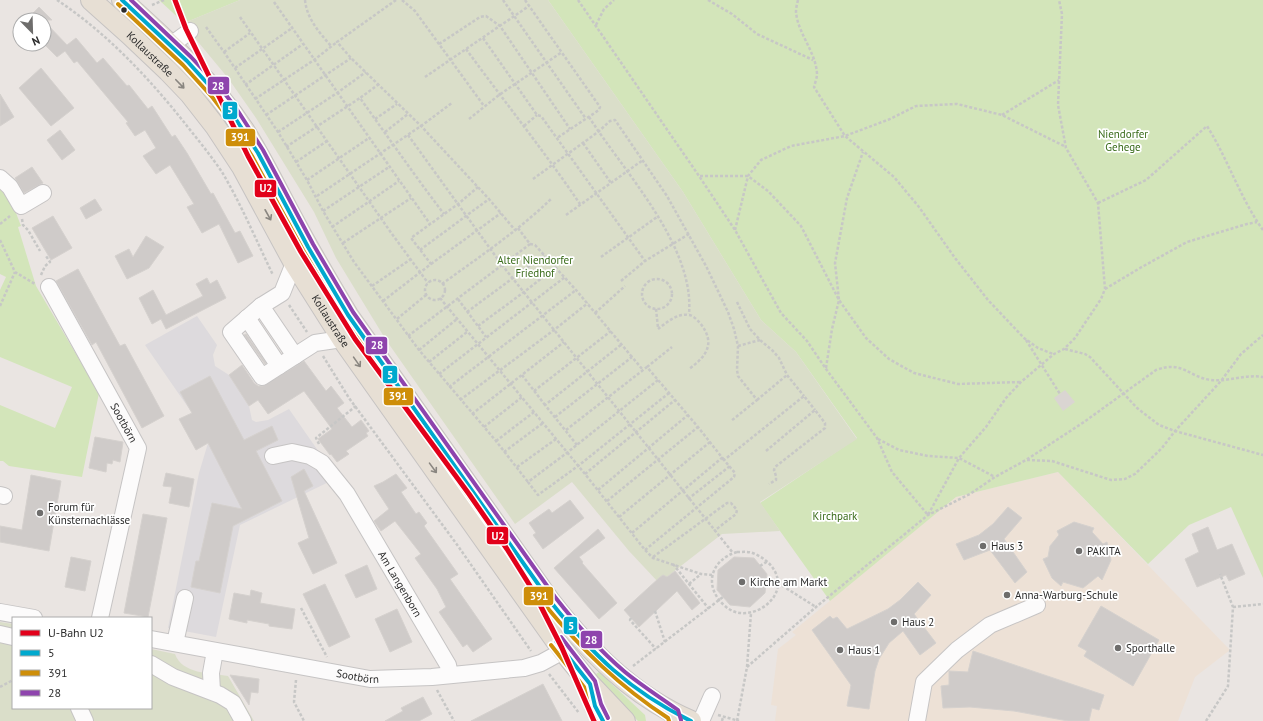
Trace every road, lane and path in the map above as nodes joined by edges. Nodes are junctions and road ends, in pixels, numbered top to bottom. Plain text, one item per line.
1 (57, 0) edge
2 (91, 0) edge
3 (122, 0) edge
4 (305, 0) edge
5 (396, 0) edge
6 (402, 0) edge
7 (503, 0) edge
8 (525, 0) edge
9 (578, 0) edge
10 (614, 0) edge
11 (708, 0) edge
12 (798, 0) edge
13 (1059, 0) edge
14 (274, 2) dead end
15 (529, 6) junction
16 (514, 15) junction
17 (240, 17) dead end
18 (596, 25) junction
19 (500, 26) junction
20 (206, 27) dead end
21 (292, 28) junction
22 (190, 31) dead end
23 (250, 33) junction
24 (483, 38) junction
25 (337, 42) junction
26 (303, 44) junction
27 (439, 44) junction
28 (171, 45) junction
29 (331, 46) junction
30 (466, 48) junction
31 (262, 50) junction
32 (224, 52) junction
33 (562, 52) junction
34 (351, 58) junction
35 (450, 59) junction
36 (314, 60) junction
37 (814, 60) junction
38 (547, 63) junction
39 (274, 66) junction
40 (235, 68) junction
41 (366, 72) junction
42 (531, 73) junction
43 (326, 76) junction
44 (425, 77) dead end
45 (284, 80) junction
46 (1059, 80) junction
47 (245, 84) junction
48 (379, 84) junction
49 (515, 85) junction
50 (338, 93) junction
51 (296, 95) junction
52 (500, 95) junction
53 (360, 98) junction
54 (255, 99) junction
55 (452, 103) dead end
56 (398, 104) junction
57 (347, 106) junction
58 (484, 106) junction
59 (308, 113) junction
60 (408, 114) junction
61 (266, 115) junction
62 (537, 115) junction
63 (1002, 115) junction
64 (587, 118) junction
65 (469, 119) dead end
66 (375, 120) junction
67 (421, 126) junction
68 (524, 126) junction
69 (317, 127) junction
70 (570, 129) junction
71 (278, 132) junction
72 (385, 132) junction
73 (598, 132) junction
74 (408, 135) junction
75 (845, 136) junction
76 (369, 138) junction
77 (557, 138) junction
78 (327, 141) junction
79 (583, 143) junction
80 (393, 144) junction
81 (286, 147) junction
82 (1066, 148) junction
83 (863, 152) junction
84 (380, 153) junction
85 (567, 153) junction
86 (340, 159) junction
87 (643, 160) junction
88 (296, 162) junction
89 (552, 164) junction
90 (389, 167) junction
91 (627, 172) junction
92 (350, 174) junction
93 (700, 176) junction
94 (748, 176) junction
95 (0, 178) edge
96 (533, 179) dead end
97 (308, 180) junction
98 (400, 181) junction
99 (611, 183) junction
100 (360, 188) junction
101 (478, 188) junction
102 (42, 193) dead end
103 (596, 194) junction
104 (316, 196) junction
105 (411, 198) junction
106 (489, 199) junction
107 (551, 199) dead end
108 (370, 202) junction
109 (1098, 203) junction
110 (458, 204) junction
111 (580, 204) junction
112 (21, 206) junction
113 (323, 211) junction
114 (501, 213) junction
115 (444, 214) junction
116 (566, 215) dead end
117 (467, 216) junction
118 (657, 217) junction
119 (381, 218) junction
120 (1257, 222) junction
121 (430, 224) junction
122 (332, 227) junction
123 (517, 229) junction
124 (735, 230) junction
125 (1263, 230) edge
126 (478, 231) junction
127 (689, 234) junction
128 (628, 237) junction
129 (0, 240) edge
130 (343, 243) junction
131 (530, 244) junction
132 (673, 244) junction
133 (491, 249) junction
134 (420, 250) junction
135 (40, 251) dead end
136 (544, 255) junction
137 (46, 256) dead end
138 (601, 257) dead end
139 (411, 259) junction
140 (645, 261) junction
141 (294, 263) junction
142 (431, 264) junction
143 (502, 266) junction
144 (556, 267) junction
145 (420, 272) junction
146 (565, 277) junction
147 (513, 278) junction
148 (621, 281) dead end
149 (45, 283) joint
150 (428, 283) junction
151 (442, 284) junction
152 (372, 286) junction
153 (625, 286) dead end
154 (1106, 289) junction
155 (576, 290) junction
156 (524, 292) junction
157 (282, 293) junction
158 (426, 295) junction
159 (440, 298) junction
160 (458, 299) junction
161 (839, 300) junction
162 (384, 301) junction
163 (532, 302) junction
164 (737, 302) dead end
165 (588, 303) junction
166 (0, 306) edge
167 (261, 306) junction
168 (446, 307) junction
169 (656, 309) junction
170 (467, 312) junction
171 (595, 313) junction
172 (689, 314) junction
173 (543, 316) junction
174 (247, 318) junction
175 (456, 319) junction
176 (397, 320) junction
177 (478, 326) junction
178 (554, 330) junction
179 (611, 331) junction
180 (467, 332) junction
181 (1263, 335) edge
182 (408, 336) junction
183 (486, 337) junction
184 (1024, 338) junction
185 (342, 339) junction
186 (760, 340) junction
187 (564, 342) junction
188 (315, 343) junction
189 (477, 344) junction
190 (622, 344) junction
191 (738, 346) junction
192 (672, 347) dead end
193 (1064, 349) junction
194 (419, 350) junction
195 (1054, 354) junction
196 (295, 356) junction
197 (488, 357) junction
198 (632, 357) junction
199 (577, 358) junction
200 (429, 362) junction
201 (1041, 364) junction
202 (279, 366) junction
203 (647, 367) junction
204 (689, 369) dead end
205 (826, 369) junction
206 (499, 370) junction
207 (644, 370) junction
208 (588, 372) junction
209 (439, 374) junction
210 (522, 375) junction
211 (787, 375) junction
212 (1263, 377) edge
213 (658, 380) junction
214 (1221, 381) junction
215 (1021, 382) junction
216 (510, 384) junction
217 (598, 384) junction
218 (449, 387) junction
219 (534, 391) junction
220 (669, 393) junction
221 (1060, 394) dead end
222 (1123, 394) junction
223 (804, 396) junction
224 (522, 397) junction
225 (608, 398) junction
226 (460, 400) junction
227 (675, 400) junction
228 (757, 400) junction
229 (544, 405) junction
230 (356, 406) junction
231 (815, 410) junction
232 (619, 411) junction
233 (534, 412) junction
234 (472, 414) junction
235 (688, 416) junction
236 (555, 417) junction
237 (731, 421) dead end
238 (543, 423) junction
239 (630, 424) junction
240 (698, 426) junction
241 (484, 428) junction
242 (566, 430) junction
243 (1175, 431) junction
244 (636, 432) junction
245 (877, 438) junction
246 (556, 439) junction
247 (496, 441) junction
248 (710, 442) junction
249 (320, 444) dead end
250 (577, 445) junction
251 (649, 448) junction
252 (766, 451) dead end
253 (504, 452) junction
254 (568, 452) junction
255 (1263, 455) edge
256 (273, 456) dead end
257 (959, 458) junction
258 (658, 459) junction
259 (723, 459) junction
260 (1026, 460) junction
261 (578, 466) junction
262 (730, 466) junction
263 (516, 468) junction
264 (585, 474) junction
265 (671, 475) junction
266 (995, 477) junction
267 (528, 482) junction
268 (769, 484) dead end
269 (598, 490) junction
270 (683, 492) junction
271 (688, 498) junction
272 (607, 501) junction
273 (695, 507) junction
274 (928, 515) junction
275 (619, 517) junction
276 (705, 519) junction
277 (714, 531) junction
278 (632, 533) junction
279 (645, 550) junction
280 (733, 553) junction
281 (653, 558) junction
282 (768, 561) junction
283 (672, 564) junction
284 (760, 566) dead end
285 (701, 574) junction
286 (1220, 574) dead end
287 (712, 575) junction
288 (778, 583) junction
289 (689, 584) junction
290 (723, 597) dead end
291 (185, 598) dead end
292 (719, 600) junction
293 (1263, 604) edge
294 (1037, 605) dead end
295 (816, 607) junction
296 (1233, 607) junction
297 (301, 608) dead end
298 (709, 609) junction
299 (655, 611) dead end
300 (0, 612) edge
301 (751, 613) junction
302 (28, 617) edge
303 (100, 617) edge
304 (632, 618) dead end
305 (0, 634) edge
306 (12, 637) edge
307 (152, 639) edge
308 (665, 642) junction
309 (175, 643) junction
310 (656, 649) junction
311 (215, 651) junction
312 (563, 651) junction
313 (541, 663) junction
314 (152, 665) edge
315 (297, 665) junction
316 (747, 667) junction
317 (630, 668) dead end
318 (336, 672) junction
319 (450, 675) junction
320 (432, 677) junction
321 (12, 681) edge
322 (590, 684) junction
323 (0, 687) edge
324 (212, 691) junction
325 (712, 696) dead end
326 (79, 709) edge
327 (723, 717) junction
328 (582, 718) dead end
329 (686, 718) edge
330 (86, 721) edge
331 (243, 721) edge
332 (304, 721) edge
333 (454, 721) edge
334 (603, 721) edge
335 (625, 721) edge
336 (722, 721) edge
337 (738, 721) edge
338 (917, 721) edge
339 (1206, 721) edge

1 - 157 path
2 -> 141 main road, Kollaustraße
3 - 28 main road, Kollaustraße
4 - 29 path
5 - 25 path
6 - 27 path
7 - 16 path
8 - 15 path
9 - 18 path
10 - 18 path
11 - 37 path
12 - 37 path
13 - 46 path
14 - 21 path
15 - 16 path
15 - 33 path
16 - 19 path
16 - 38 path
17 - 23 path
18 - 93 path
19 - 24 path
19 - 27 path
19 - 42 path
20 - 32 path
21 - 26 path
21 - 31 path
22 - 28 street
23 - 31 path
23 - 32 path
24 - 30 path
24 - 49 path
25 - 29 path
25 - 34 path
26 - 36 path
26 - 39 path
27 - 35 path
28 - 329 main road, Kollaustraße
29 - 36 path
30 - 35 path
30 - 52 path
31 - 39 path
31 - 40 path
32 - 40 path
33 - 38 path
33 - 64 path
34 - 41 path
34 - 43 path
35 - 44 path
35 - 58 path
36 - 43 path
36 - 45 path
37 - 75 path
38 - 42 path
38 - 64 path
39 - 45 path
39 - 47 path
40 - 47 path
41 - 48 path
41 - 50 path
42 - 49 path
42 - 70 path
43 - 50 path
43 - 51 path
45 - 51 path
45 - 54 path
46 - 63 path
46 - 82 path
47 - 54 path
48 - 53 path
48 - 56 path
49 - 52 path
49 - 62 path
50 - 57 path
50 - 59 path
51 - 59 path
51 - 61 path
52 - 58 path
52 - 68 path
53 - 57 path
53 - 66 path
54 - 61 path
55 - 67 path
56 - 60 path
56 - 66 path
57 - 69 path
57 - 76 path
58 - 65 path
59 - 69 path
59 - 71 path
60 - 67 path
60 - 72 path
61 - 71 path
62 - 68 path
62 - 77 path
63 - 75 path
63 - 82 path
64 - 70 path
64 - 73 path
66 - 72 path
67 - 74 path
67 - 101 path
68 - 89 path
69 - 78 path
69 - 81 path
70 - 77 path
71 - 81 path
72 - 80 path
73 - 79 path
73 - 87 path
73 - 91 path
74 - 80 path
74 - 110 path
75 - 83 path
75 - 94 path
76 - 84 path
76 - 86 path
77 - 85 path
78 - 86 path
78 - 88 path
79 - 85 path
79 - 99 path
80 - 84 path
80 - 115 path
81 - 88 path
82 - 109 path
83 - 161 path
83 - 184 path
84 - 90 path
84 - 92 path
85 - 89 path
85 - 103 path
86 - 92 path
86 - 97 path
87 - 91 path
87 - 127 path
88 - 97 path
89 - 96 path
89 - 111 path
90 - 98 path
90 - 100 path
91 - 99 path
91 - 118 path
92 - 100 path
92 - 104 path
93 - 94 path
93 - 124 path
94 - 124 path
94 - 161 path
95 - 112 street
97 - 104 path
98 - 105 path
98 - 108 path
99 - 103 path
100 - 108 path
100 - 113 path
101 - 106 path
101 - 110 path
102 - 112 street
103 - 111 path
103 - 128 path
104 - 113 path
105 - 119 path
105 - 121 path
106 - 114 path
106 - 117 path
107 - 123 path
108 - 119 path
108 - 122 path
109 - 120 path
109 - 154 path
110 - 115 path
110 - 117 path
111 - 116 path
112 - 135 path
113 - 122 path
114 - 123 path
114 - 126 path
115 - 121 path
117 - 126 path
117 - 134 path
118 - 128 path
118 - 132 path
119 - 130 path
119 - 139 path
120 - 125 path
120 - 154 path
121 - 134 path
122 - 130 path
123 - 131 path
123 - 133 path
124 - 205 path
126 - 133 path
126 - 142 path
127 - 132 path
127 - 191 path
128 - 138 path
128 - 140 path
129 - 166 path
130 - 152 path
131 - 136 path
131 - 143 path
132 - 140 path
132 - 172 path
133 - 143 path
133 - 151 path
134 - 142 path
136 - 144 path
136 - 147 path
137 - 149 path
139 - 145 path
139 - 152 path
140 - 148 path
141 - 157 street
141 - 185 main road, Kollaustraße
142 - 145 path
143 - 147 path
143 - 160 path
144 - 146 path
144 - 156 path
145 - 150 path
145 - 162 path
146 - 155 path
146 - 163 path
147 - 156 path
147 - 170 path
149 - 303 street, Sootbörn
150 - 151 path
150 - 158 path
151 - 159 path
152 - 162 path
153 - 171 path
154 - 193 path
155 - 165 path
155 - 173 path
156 - 163 path
156 - 177 path
157 - 167 street
157 - 188 path
158 - 159 path
158 - 176 path
159 - 168 path
160 - 168 path
160 - 170 path
161 - 205 path
161 - 215 path
162 - 176 path
163 - 173 path
163 - 183 path
164 - 186 path
165 - 171 path
165 - 178 path
167 - 174 street
167 - 196 street
168 - 175 path
168 - 182 path
169 - 169 path
169 - 172 path
170 - 177 path
171 - 179 path
172 - 204 path
173 - 178 path
173 - 197 path
174 - 202 street
174 - 202 street
175 - 180 path
175 - 194 path
176 - 182 path
177 - 183 path
178 - 187 path
178 - 206 path
179 - 190 path
179 - 199 path
180 - 189 path
180 - 200 path
181 - 214 path
182 - 194 path
183 - 189 path
184 - 195 path
184 - 201 path
185 - 188 street
185 -> 312 main road, Kollaustraße
186 - 191 path
186 - 211 path
187 - 199 path
187 - 210 path
188 - 196 street
188 - 230 path
189 - 197 path
189 - 209 path
190 - 198 path
190 - 208 path
191 - 228 path
192 - 203 path
193 - 195 path
193 - 222 path
194 - 200 path
195 - 201 path
196 - 202 street
197 - 206 path
197 - 218 path
198 - 207 path
198 - 217 path
199 - 208 path
199 - 219 path
200 - 209 path
201 - 215 path
201 - 221 path
203 - 207 path
203 - 213 path
205 - 245 path
206 - 216 path
206 - 226 path
207 - 225 path
208 - 217 path
208 - 229 path
209 - 218 path
210 - 216 path
210 - 219 path
211 - 223 path
211 - 228 path
212 - 214 path
213 - 220 path
213 - 232 path
214 - 222 path
214 - 243 path
215 - 257 path
216 - 224 path
216 - 234 path
217 - 225 path
217 - 236 path
218 - 226 path
219 - 229 path
220 - 227 path
220 - 239 path
222 - 243 path
222 - 260 path
223 - 231 path
223 - 259 path
224 - 233 path
224 - 241 path
225 - 232 path
225 - 242 path
226 - 234 path
227 - 235 path
227 - 244 path
228 - 237 path
229 - 236 path
230 - 249 path
230 - 313 path
231 - 252 path
231 - 268 path
232 - 239 path
232 - 250 path
233 - 238 path
233 - 247 path
234 - 241 path
235 - 240 path
235 - 251 path
236 - 242 path
238 - 246 path
238 - 253 path
239 - 244 path
239 - 261 path
240 - 248 path
240 - 258 path
241 - 247 path
242 - 250 path
243 - 255 path
243 - 260 path
244 - 251 path
244 - 264 path
245 - 257 path
245 - 274 path
246 - 254 path
246 - 263 path
247 - 253 path
248 - 259 path
248 - 265 path
250 - 254 path
251 - 258 path
251 - 269 path
253 - 263 path
254 - 261 path
254 - 267 path
256 - 319 street, Am Langenborn
257 - 266 path
257 - 274 path
258 - 265 path
258 - 272 path
259 - 262 path
259 - 270 path
260 - 266 path
261 - 264 path
261 - 267 path
262 - 271 path
262 - 273 path
263 - 267 path
264 - 269 path
265 - 270 path
265 - 275 path
266 - 274 path
269 - 272 path
270 - 271 path
270 - 278 path
271 - 273 path
272 - 275 path
273 - 276 path
273 - 279 path
274 - 295 path
275 - 278 path
276 - 277 path
276 - 277 path
276 - 281 path
277 - 280 path
278 - 279 path
279 - 281 path
280 - 282 path
280 - 287 path
281 - 283 path
282 - 284 path
282 - 288 path
283 - 285 path
283 - 289 path
285 - 287 path
285 - 289 path
286 - 296 path
287 - 292 path
288 - 295 path
288 - 301 path
289 - 298 path
290 - 292 path
291 - 309 street
292 - 298 path
292 - 301 path
293 - 296 path
294 - 338 street
295 - 316 path
296 - 339 path
297 - 318 path
298 - 308 path
299 - 308 path
300 - 302 street
301 - 316 path
304 - 310 path
305 - 306 street
307 - 309 street, Sootbörn
308 - 310 path
309 - 311 street, Sootbörn
310 - 317 path
311 - 315 street, Sootbörn
311 - 324 street
312 - 313 street, Sootbörn
312 - 322 main road, Kollaustraße
313 - 319 street, Sootbörn
313 - 328 path
314 - 324 street
315 - 318 street, Sootbörn
315 - 332 path
316 - 337 path
318 - 320 street, Sootbörn
319 - 320 street, Sootbörn
320 - 333 path
321 - 323 path
322 - 334 main road
322 - 335 main road, Kollaustraße
324 - 331 street
325 - 329 street
326 - 330 street
327 - 329 path
327 - 336 path
327 - 337 path

